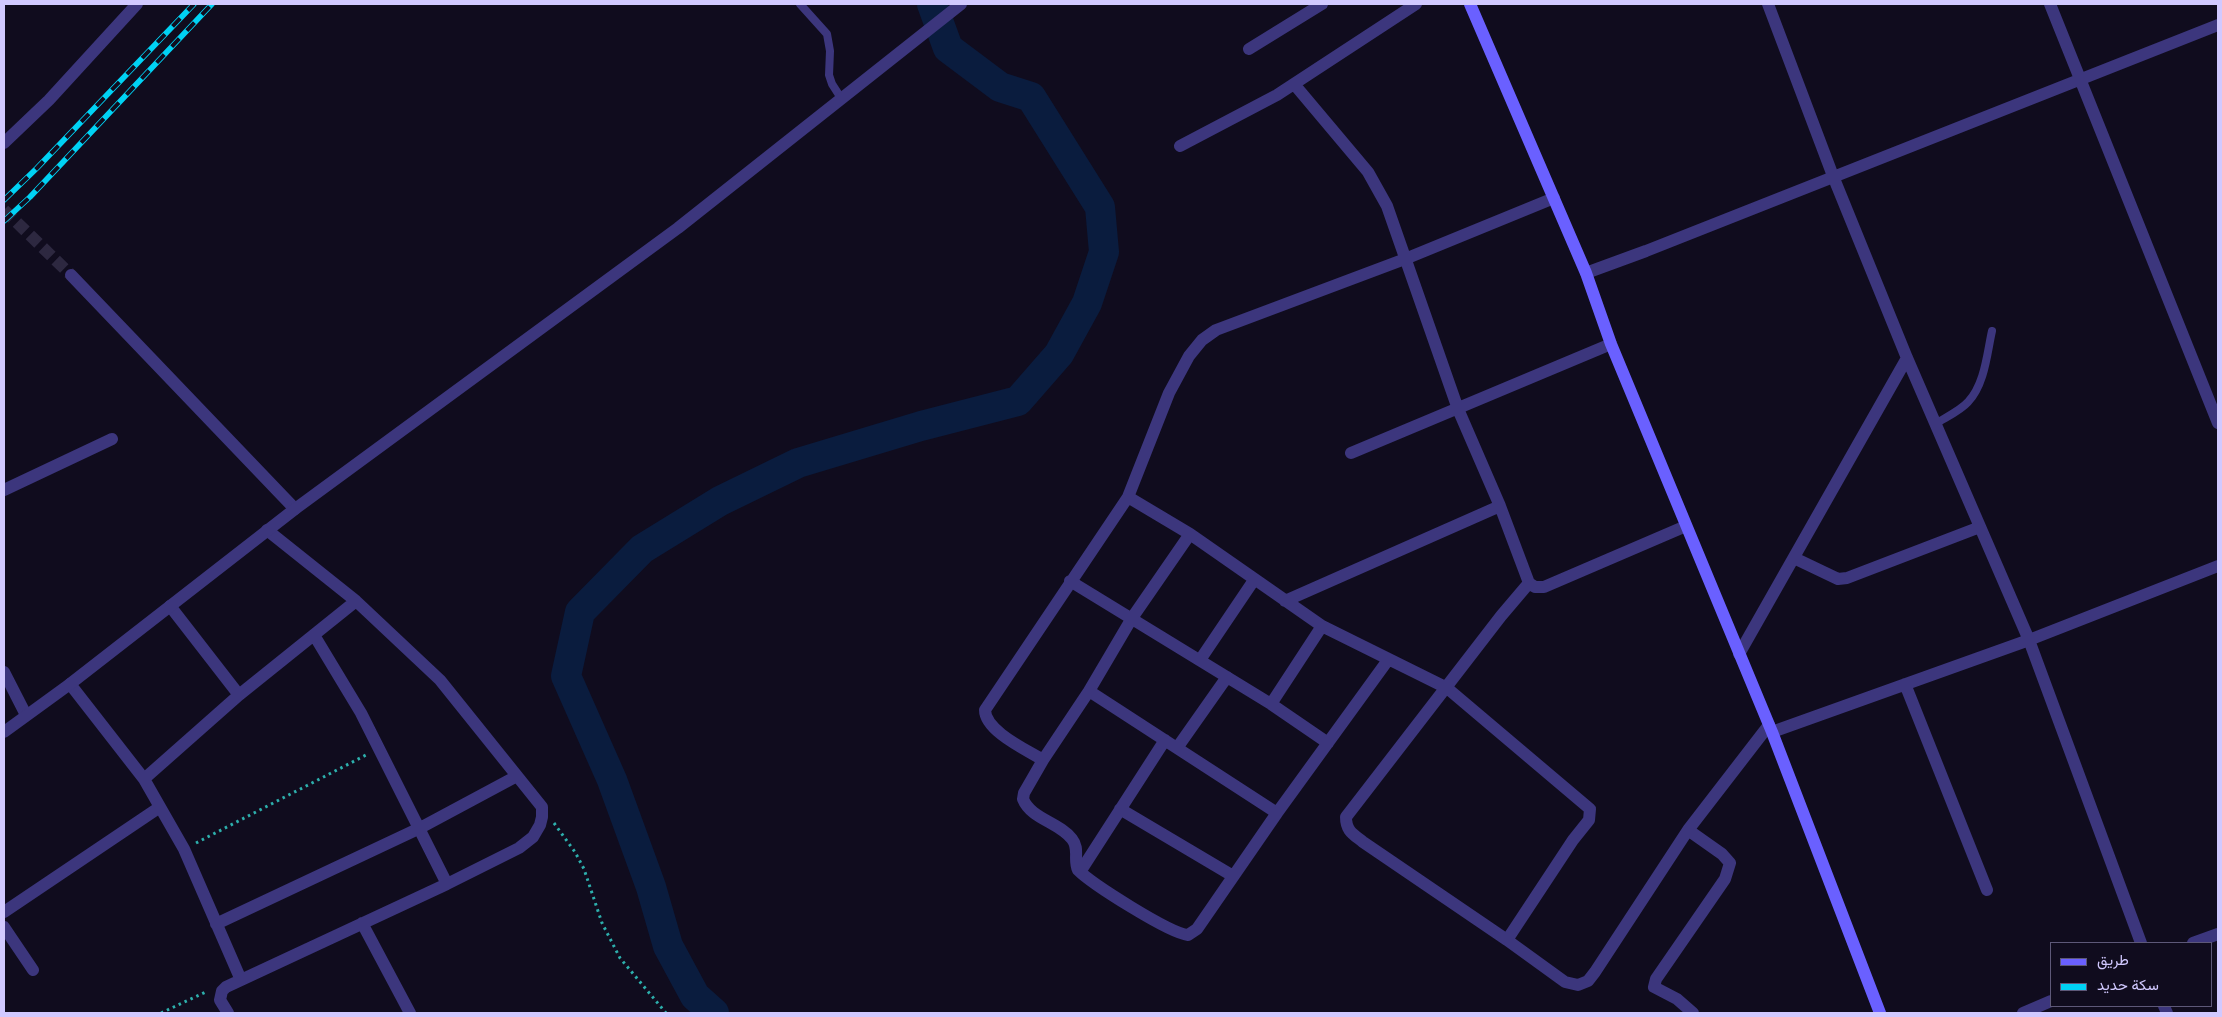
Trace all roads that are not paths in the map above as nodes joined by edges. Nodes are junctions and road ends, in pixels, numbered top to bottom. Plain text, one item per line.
1 (138, 4) edge
2 (800, 4) edge
3 (961, 4) edge
4 (1322, 4) edge
5 (1416, 4) edge
6 (1470, 4) edge
7 (1768, 4) edge
8 (2050, 4) edge
9 (2218, 25) edge
10 (1248, 49) dead end
11 (2080, 78) junction
12 (1294, 84) junction
13 (841, 98) junction
14 (4, 143) edge
15 (1180, 146) dead end
16 (1833, 176) junction
17 (1554, 198) junction
18 (1405, 259) junction
19 (1586, 273) junction
20 (71, 275) tunnel mouth
21 (1992, 331) dead end
22 (1611, 344) junction
23 (1907, 358) junction
24 (1458, 409) junction
25 (2218, 423) edge
26 (1936, 424) junction
27 (112, 439) dead end
28 (1351, 453) dead end
29 (4, 490) edge
30 (1128, 497) junction
31 (1500, 506) junction
32 (295, 510) junction
33 (1686, 526) junction
34 (1980, 527) junction
35 (267, 530) junction
36 (1190, 534) junction
37 (1794, 558) junction
38 (2218, 566) edge
39 (1254, 580) junction
40 (1070, 581) junction
41 (1529, 583) junction
42 (356, 601) junction
43 (1285, 601) junction
44 (170, 606) junction
45 (1132, 618) junction
46 (1322, 626) junction
47 (314, 636) junction
48 (2029, 640) junction
49 (1739, 654) junction
50 (1200, 660) junction
51 (1388, 660) junction
52 (4, 672) edge
53 (1227, 677) junction
54 (70, 684) junction
55 (1905, 684) junction
56 (1447, 688) junction
57 (1089, 691) junction
58 (239, 695) junction
59 (1271, 704) junction
60 (26, 715) junction
61 (1770, 728) junction
62 (4, 732) edge
63 (1165, 740) junction
64 (1328, 743) junction
65 (1177, 748) junction
66 (1043, 760) junction
67 (517, 776) junction
68 (144, 779) junction
69 (160, 807) junction
70 (1120, 810) junction
71 (1277, 813) junction
72 (420, 828) junction
73 (1688, 830) junction
74 (1080, 872) junction
75 (1233, 876) junction
76 (447, 884) junction
77 (1987, 890) dead end
78 (4, 912) edge
79 (362, 923) junction
80 (216, 924) junction
81 (4, 927) edge
82 (2218, 934) edge
83 (1507, 940) junction
84 (2141, 942) edge
85 (2196, 942) edge
86 (33, 970) dead end
87 (241, 980) junction
88 (2050, 1001) edge
89 (228, 1013) edge
90 (410, 1013) edge
91 (1693, 1013) edge
92 (1880, 1013) edge
93 (2023, 1013) edge

1 - 14 street
2 - 13 lane
3 - 13 street
4 - 10 street
5 - 12 street
6 - 17 main road
7 - 16 street
8 - 11 street
9 - 11 street
11 - 16 street
11 - 25 street
12 - 15 street
12 - 18 street
13 - 32 street
16 - 19 street
16 - 23 street
17 - 18 street
17 - 19 main road
18 - 24 street
18 - 30 street
19 - 22 main road
20 - 32 street
21 - 26 lane
22 - 24 street
22 - 33 main road
23 - 26 street
23 - 37 street
24 - 28 street
24 - 31 street
26 - 34 street
27 - 29 street
30 - 36 street
30 - 40 street
31 - 41 street
31 - 43 street
32 - 35 street
33 - 41 street
33 - 49 main road
34 - 37 street
34 - 48 street
35 - 42 street
35 - 44 street
36 - 39 street
36 - 45 street
37 - 49 street
38 - 48 street
39 - 43 street
39 - 50 street
40 - 45 street
40 - 66 street
41 - 56 street
42 - 47 street
42 - 67 street
43 - 46 street
44 - 54 street
44 - 58 street
45 - 50 street
45 - 57 street
46 - 51 street
46 - 59 street
47 - 58 street
47 - 72 street
48 - 55 street
48 - 84 street
49 - 61 main road
50 - 53 street
51 - 56 street
51 - 64 street
52 - 60 street
53 - 59 street
53 - 65 street
54 - 60 street
54 - 68 street
55 - 61 street
55 - 77 street
56 - 83 street
56 - 83 street
57 - 63 street
57 - 66 street
58 - 68 street
59 - 64 street
60 - 62 street
61 - 73 street
61 - 92 main road
63 - 65 street
63 - 70 street
64 - 71 street
65 - 71 street
66 - 74 street
67 - 72 street
67 - 76 street
68 - 69 street
69 - 78 street
69 - 80 street
70 - 74 street
70 - 75 street
71 - 75 street
72 - 76 street
72 - 80 street
73 - 83 street
73 - 91 street
74 - 75 street
76 - 79 street
79 - 87 street
79 - 90 street
80 - 87 street
81 - 86 street
82 - 85 street
87 - 89 street
88 - 93 street

